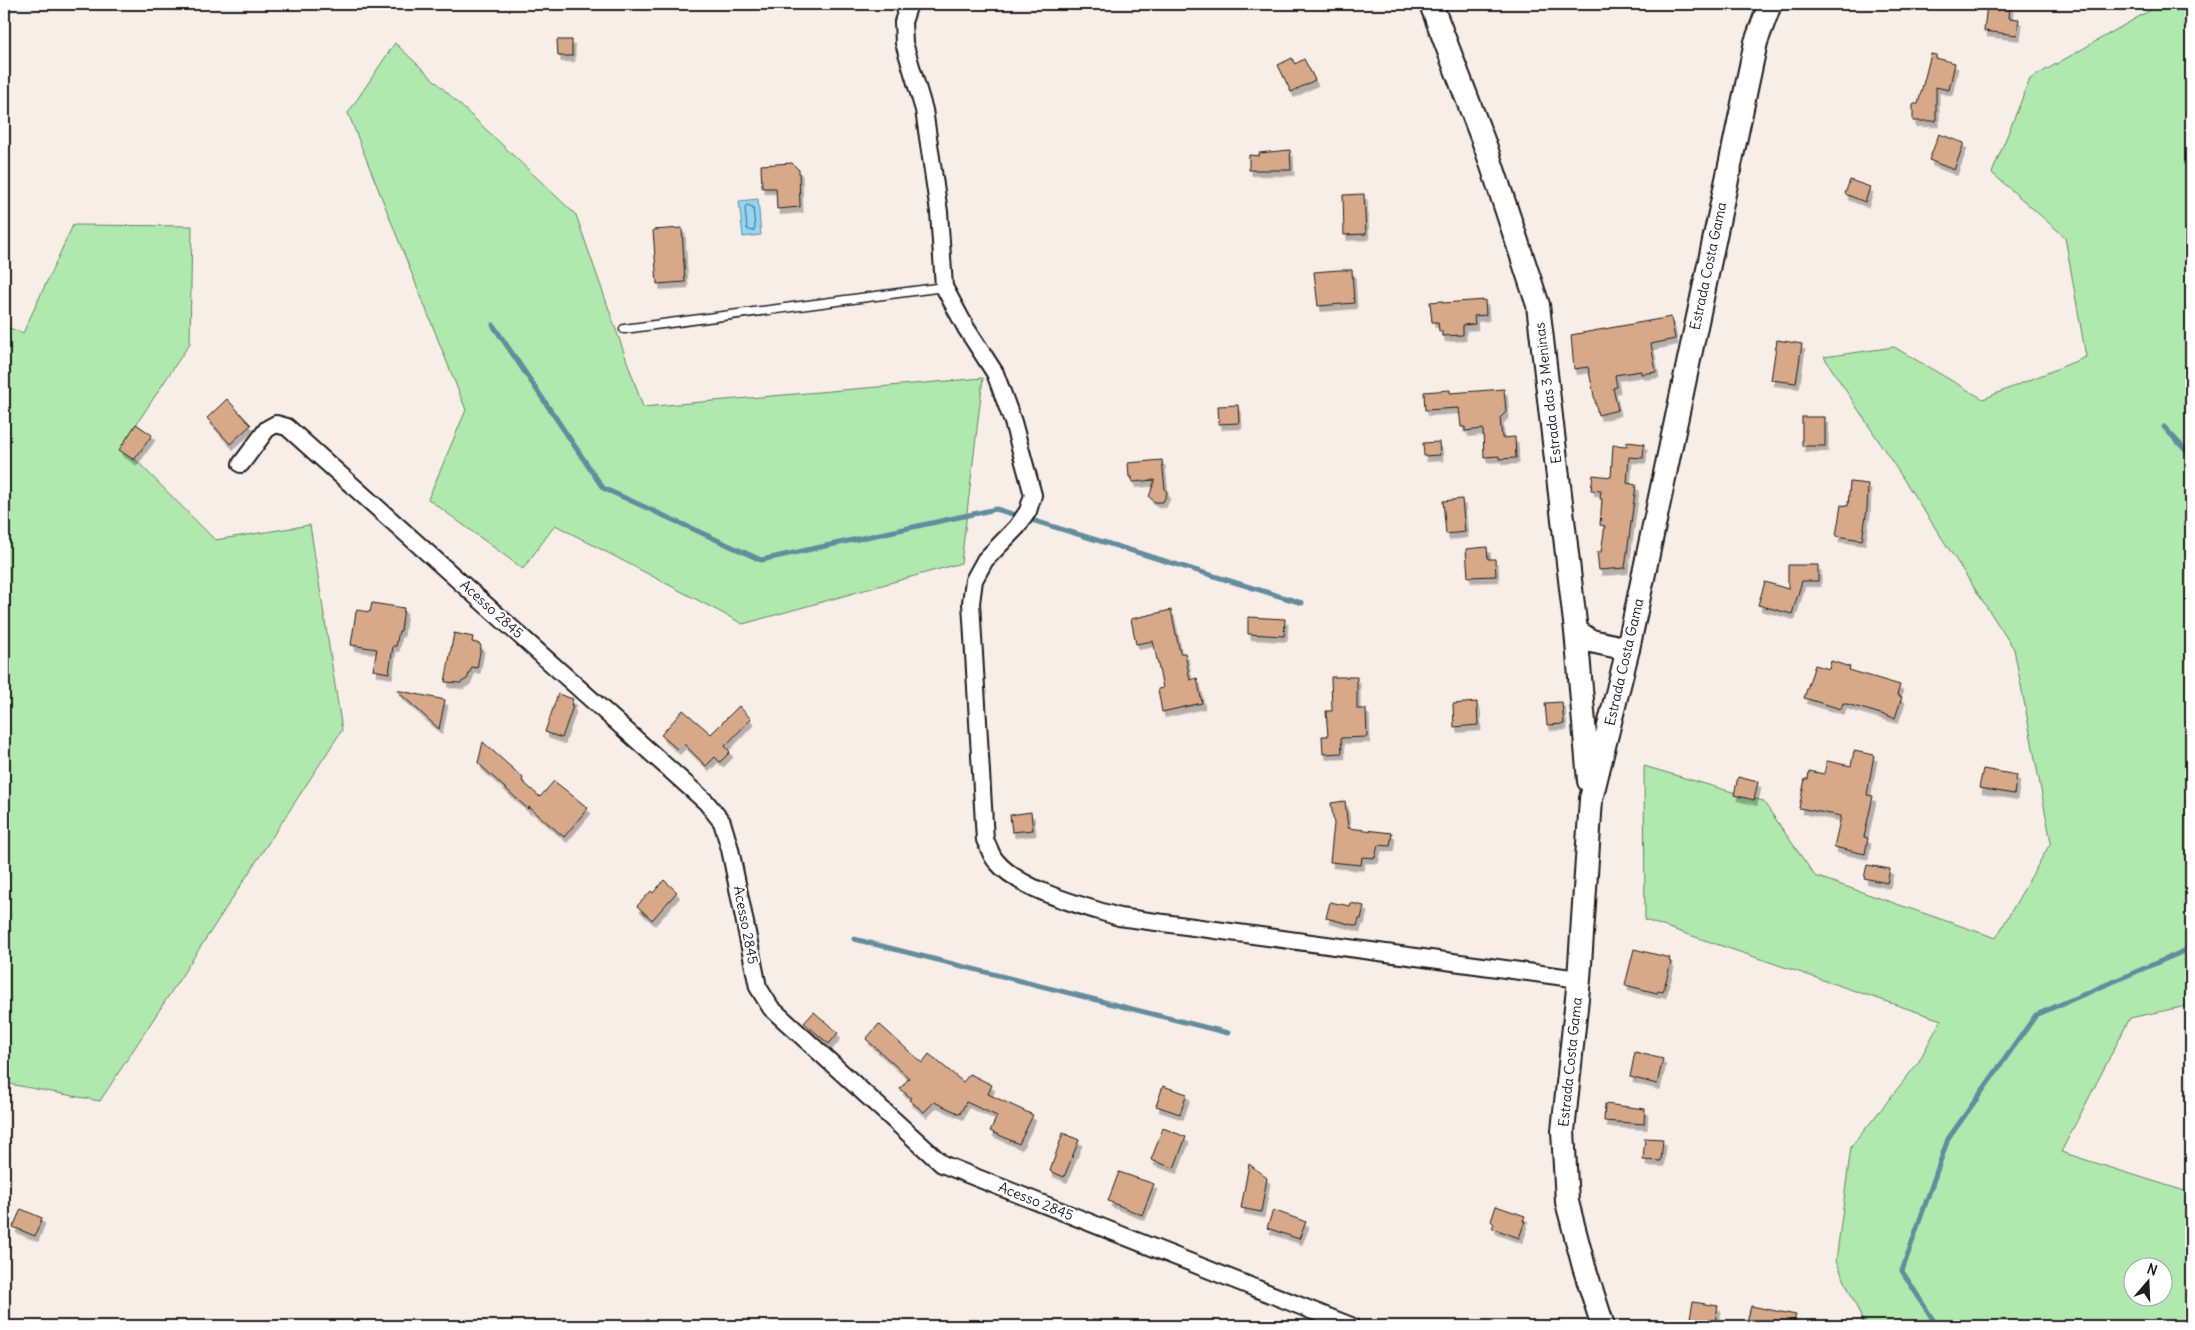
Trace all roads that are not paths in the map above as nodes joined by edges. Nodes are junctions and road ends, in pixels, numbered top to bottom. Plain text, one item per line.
1 (909, 4) edge
2 (1431, 4) edge
3 (1770, 4) edge
4 (944, 287) junction
5 (624, 329) dead end
6 (241, 464) dead end
7 (1576, 631) junction
8 (1628, 648) junction
9 (1591, 799) junction
10 (1579, 979) junction
11 (1351, 1326) edge
12 (1603, 1326) edge

1 - 4 street
2 - 7 main road, Estrada das 3 Meninas
3 - 8 main road, Estrada Costa Gama
4 - 5 lane
4 - 10 street
6 - 11 street, Acesso 2845
7 - 8 main road
7 - 9 main road, Estrada das 3 Meninas
8 - 9 main road, Estrada Costa Gama
9 - 10 main road, Estrada Costa Gama
10 - 12 main road, Estrada Costa Gama

